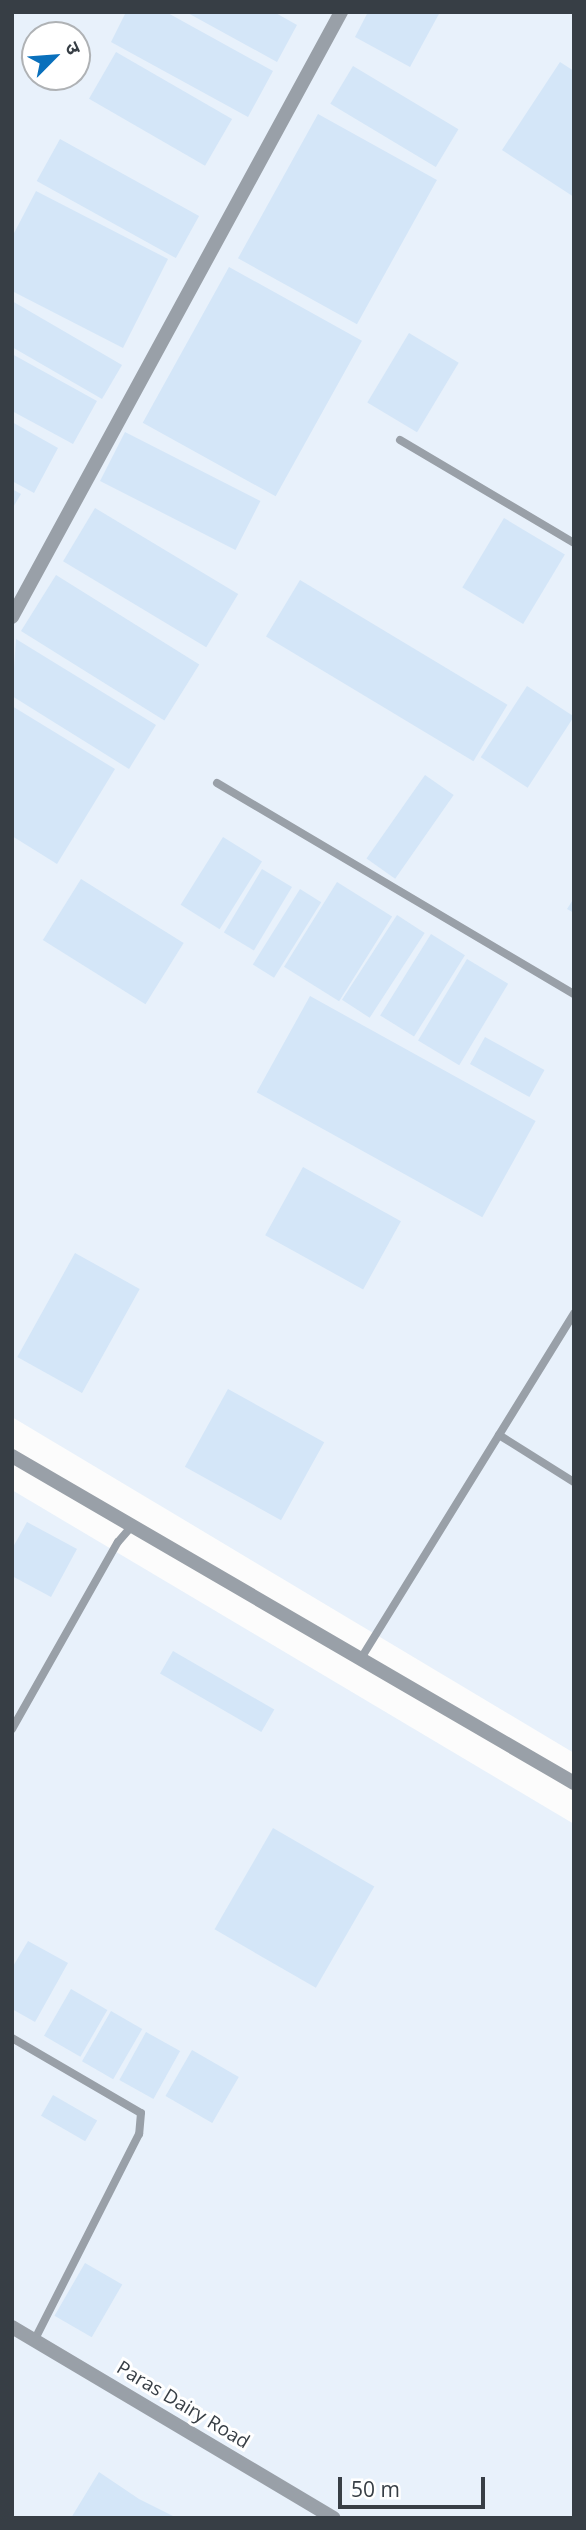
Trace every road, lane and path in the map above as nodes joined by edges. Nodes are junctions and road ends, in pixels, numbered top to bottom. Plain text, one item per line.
1 (341, 12) edge
2 (400, 440) dead end
3 (574, 543) edge
4 (12, 617) edge
5 (218, 783) dead end
6 (574, 994) edge
7 (574, 1313) edge
8 (499, 1435) junction
9 (12, 1456) edge
10 (574, 1482) edge
11 (132, 1526) junction
12 (360, 1660) junction
13 (12, 1729) edge
14 (574, 1783) edge
15 (12, 2038) edge
16 (12, 2327) edge
17 (35, 2339) junction
18 (334, 2518) edge

1 - 4 street
2 - 3 lane
5 - 6 lane
7 - 8 lane
8 - 10 lane
8 - 12 lane
9 - 11 street
11 - 12 street
11 - 13 lane
12 - 14 street
15 - 17 lane
16 - 17 street, Paras Dairy Road
17 - 18 street, Paras Dairy Road

